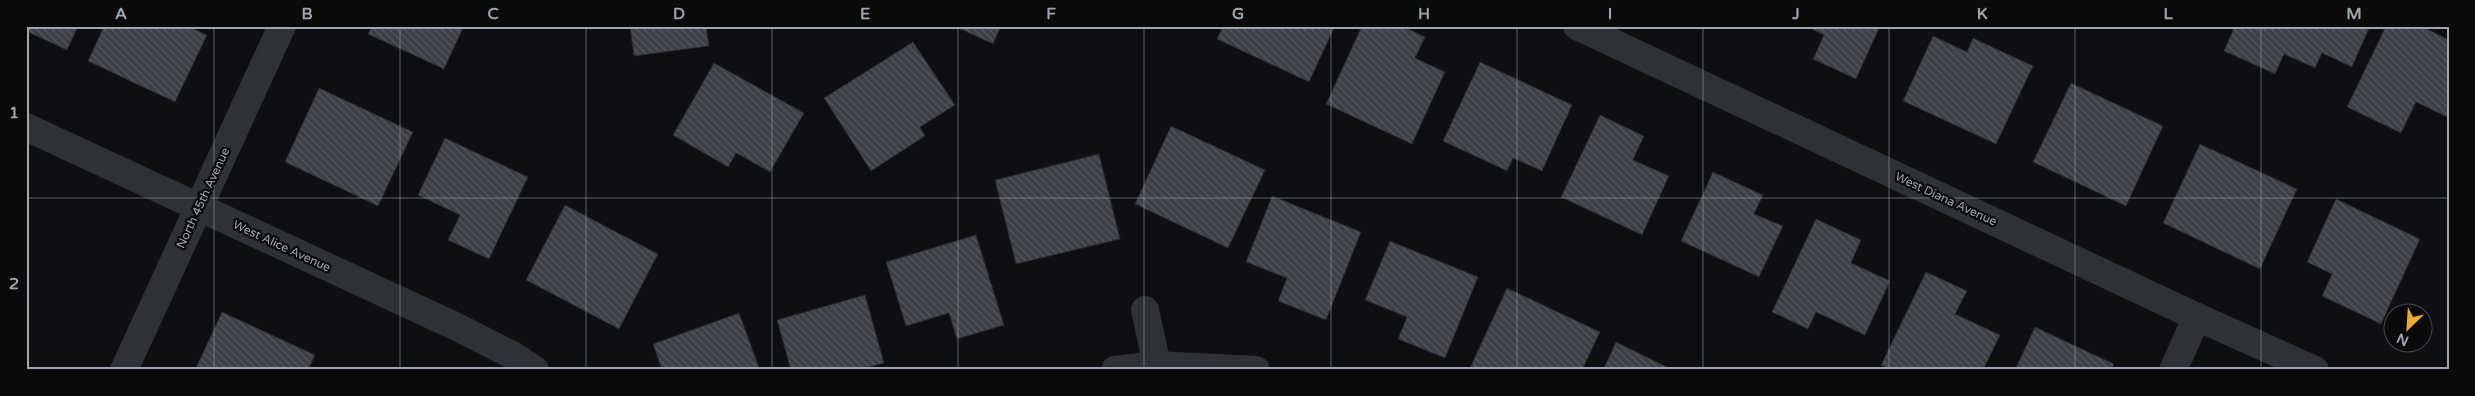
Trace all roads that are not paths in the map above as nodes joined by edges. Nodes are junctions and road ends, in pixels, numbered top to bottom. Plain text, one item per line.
1 (282, 26) edge
2 (1577, 26) edge
3 (26, 127) edge
4 (199, 208) junction
5 (1145, 310) dead end
6 (2197, 317) junction
7 (1157, 365) junction
8 (124, 370) edge
9 (535, 370) edge
10 (1115, 370) edge
11 (1256, 370) edge
12 (2173, 370) edge
13 (2315, 370) edge

1 - 4 street, North 45th Avenue
2 - 6 street, West Diana Avenue
3 - 4 street, West Alice Avenue
4 - 8 street, North 45th Avenue
4 - 9 street, West Alice Avenue
5 - 7 street
6 - 12 street
6 - 13 street, West Diana Avenue
7 - 10 street
7 - 11 street

